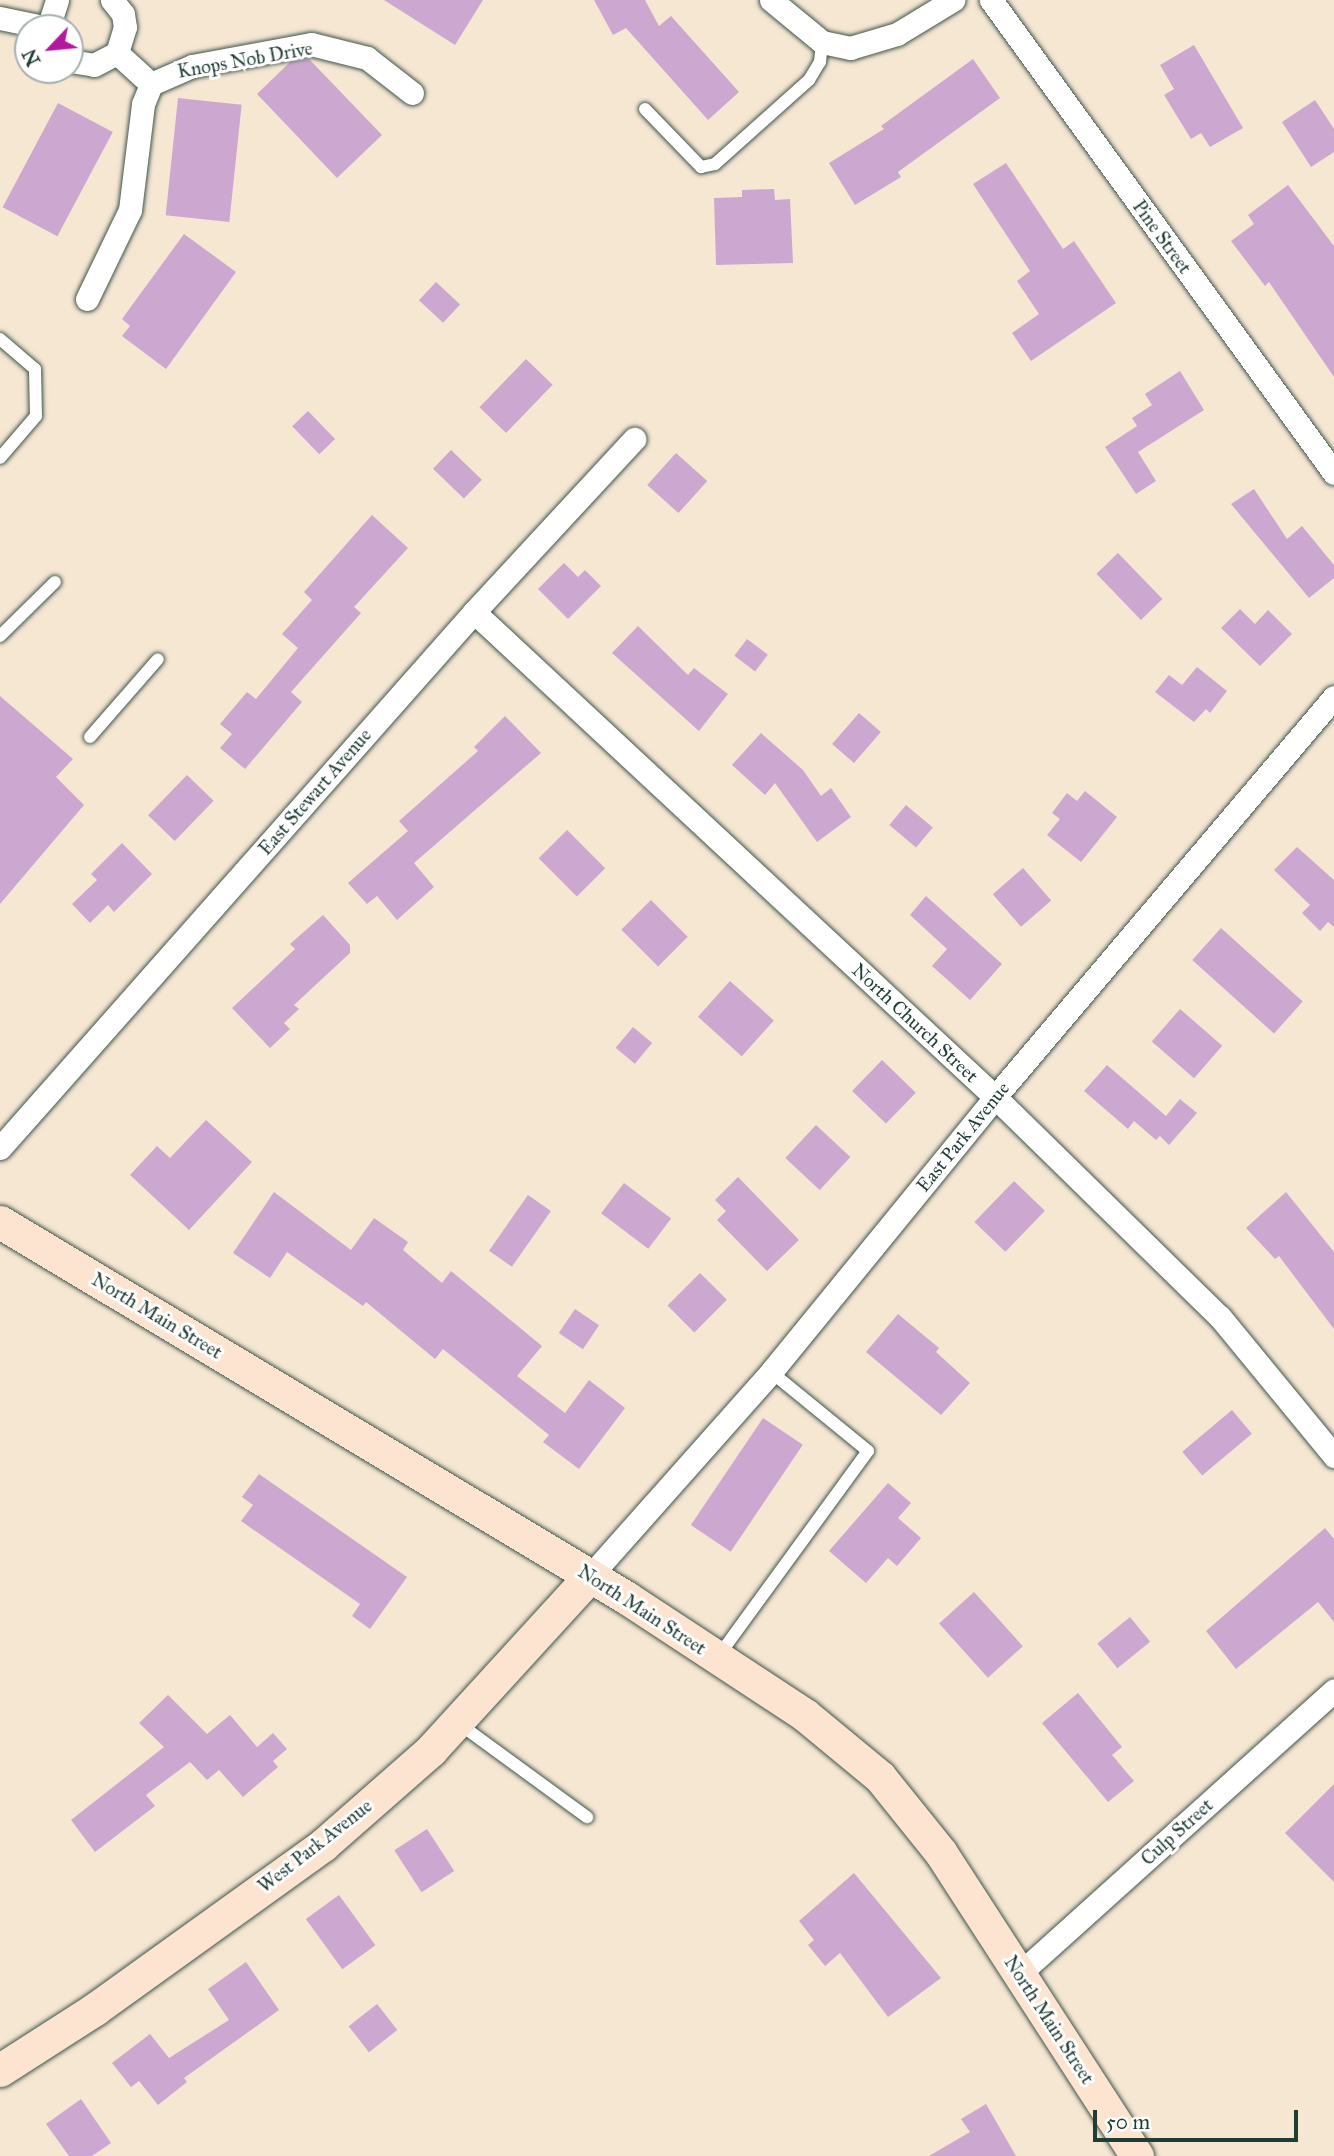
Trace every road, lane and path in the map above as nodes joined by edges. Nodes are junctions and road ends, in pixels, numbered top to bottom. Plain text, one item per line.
1 (112, 0) edge
2 (771, 0) edge
3 (953, 0) edge
4 (991, 0) edge
5 (822, 42) junction
6 (117, 53) junction
7 (84, 63) edge
8 (151, 84) junction
9 (412, 93) dead end
10 (645, 109) dead end
11 (87, 299) dead end
12 (0, 339) edge
13 (634, 439) dead end
14 (0, 458) edge
15 (1334, 473) edge
16 (55, 582) dead end
17 (474, 612) junction
18 (0, 635) edge
19 (158, 659) dead end
20 (1334, 697) edge
21 (90, 737) dead end
22 (995, 1097) junction
23 (0, 1148) edge
24 (0, 1222) edge
25 (771, 1372) junction
26 (1334, 1457) edge
27 (590, 1576) junction
28 (717, 1658) junction
29 (1334, 1690) edge
30 (457, 1723) junction
31 (587, 1817) dead end
32 (1019, 1974) junction
33 (0, 2070) edge
34 (1137, 2156) edge

1 - 6 street
2 - 5 street
3 - 5 street
4 - 15 street, Pine Street
5 - 10 lane
6 - 7 street
6 - 8 street, Knops Nob Drive
8 - 9 street, Knops Nob Drive
8 - 11 street, Knops Nob Drive
12 - 14 lane
13 - 17 street, East Stewart Avenue
16 - 18 lane
17 - 22 street, North Church Street
17 - 23 street, East Stewart Avenue
19 - 21 lane
20 - 22 street, East Park Avenue
22 - 25 street, East Park Avenue
22 - 26 street, North Church Street
24 - 27 main road, North Main Street
25 - 27 street, East Park Avenue
25 - 28 lane
27 - 28 main road, North Main Street
27 - 30 main road, West Park Avenue
28 - 32 main road, North Main Street
29 - 32 street, Culp Street
30 - 31 lane
30 - 33 main road, West Park Avenue
32 - 34 main road, North Main Street

